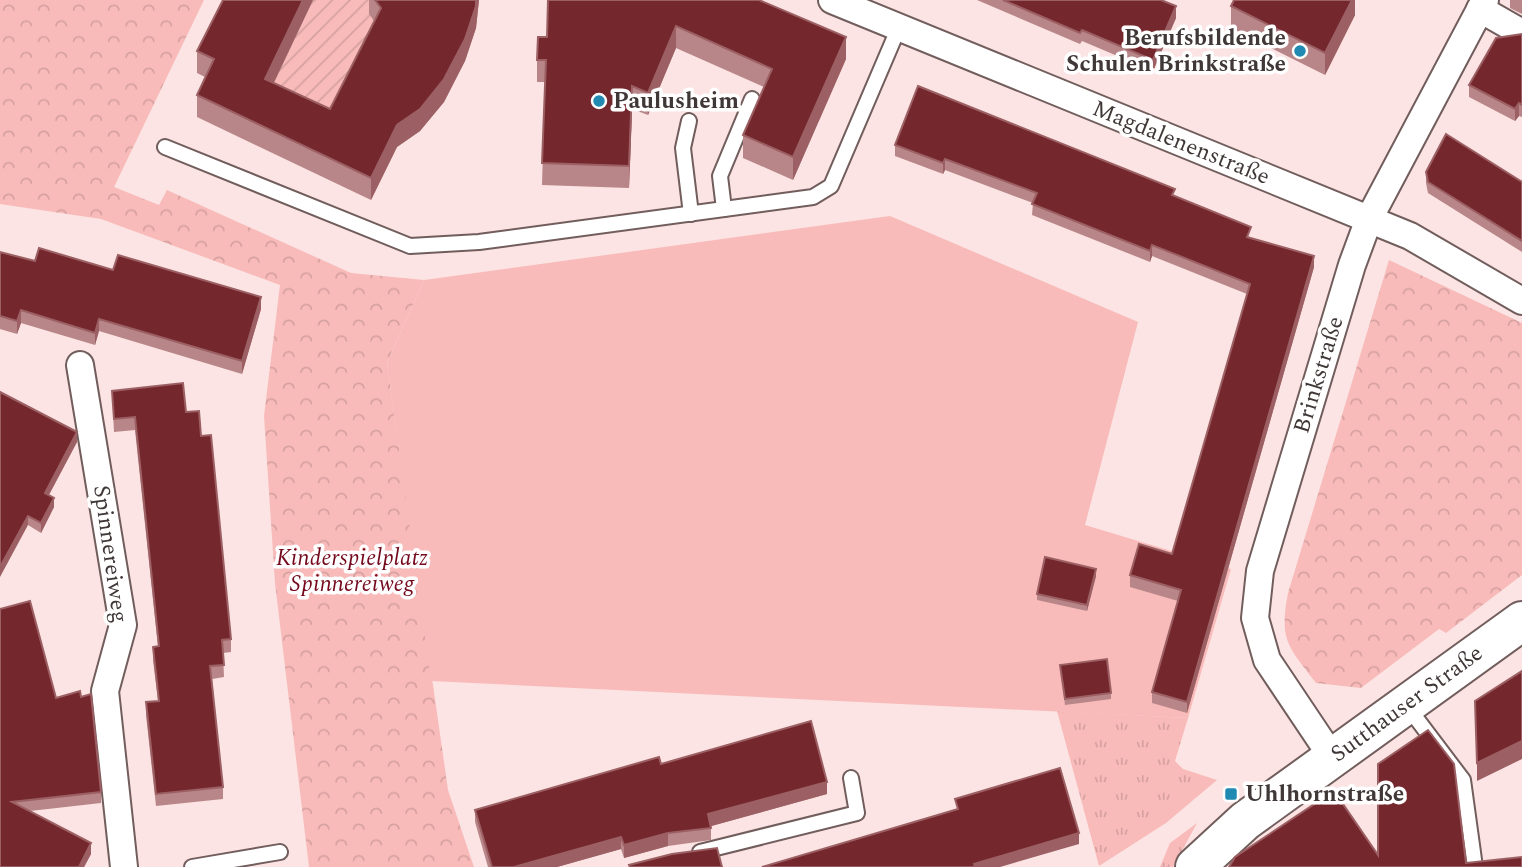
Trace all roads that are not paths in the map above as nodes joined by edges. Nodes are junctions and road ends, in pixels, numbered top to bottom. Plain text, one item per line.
1 (832, 0) edge
2 (1483, 5) edge
3 (870, 7) edge
4 (899, 27) junction
5 (1522, 33) edge
6 (752, 99) dead end
7 (690, 121) dead end
8 (165, 147) dead end
9 (724, 209) junction
10 (691, 214) junction
11 (1369, 219) junction
12 (1522, 300) edge
13 (80, 365) dead end
14 (1522, 621) edge
15 (1405, 704) junction
16 (1332, 757) junction
17 (851, 778) dead end
18 (280, 852) dead end
19 (680, 854) edge
20 (124, 867) edge
21 (192, 867) edge
22 (1195, 867) edge
23 (1475, 867) edge

1 - 3 street, Magdalenenstraße
2 - 5 street
2 - 11 street, Brinkstraße
3 - 4 street, Magdalenenstraße
4 - 9 lane
4 - 11 street, Magdalenenstraße
6 - 9 lane
7 - 10 lane
8 - 10 lane
9 - 10 lane
11 - 12 street, Magdalenenstraße
11 - 16 street, Brinkstraße
13 - 20 street, Spinnereiweg
14 - 15 street, Sutthauser Straße
15 - 16 street, Sutthauser Straße
15 - 23 lane
16 - 22 street, Sutthauser Straße
17 - 19 lane
18 - 21 lane

